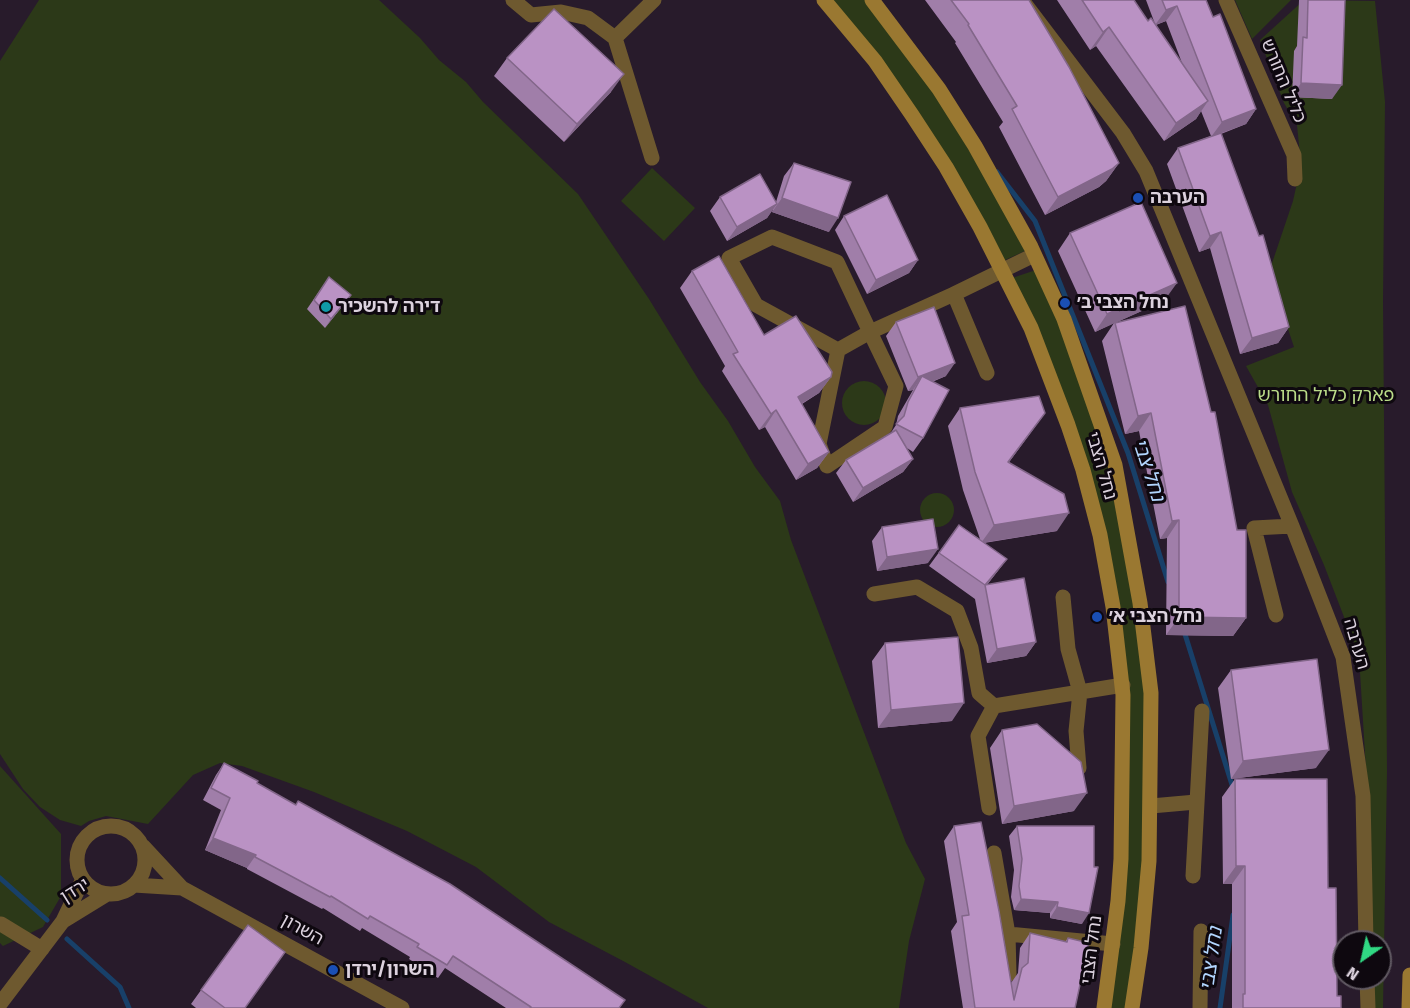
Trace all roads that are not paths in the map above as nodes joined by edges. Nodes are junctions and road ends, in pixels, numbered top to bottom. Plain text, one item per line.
1 (513, 0) edge
2 (824, 0) edge
3 (872, 0) edge
4 (1022, 0) edge
5 (1226, 0) edge
6 (650, 1) edge
7 (615, 38) junction
8 (652, 158) dead end
9 (1295, 179) dead end
10 (1034, 255) junction
11 (1003, 270) junction
12 (954, 294) junction
13 (870, 332) junction
14 (838, 350) junction
15 (987, 373) dead end
16 (1292, 526) junction
17 (874, 594) dead end
18 (1063, 597) dead end
19 (1276, 615) dead end
20 (1122, 685) junction
21 (1080, 692) junction
22 (994, 706) junction
23 (1202, 711) dead end
24 (1080, 768) edge
25 (1196, 802) junction
26 (1151, 806) junction
27 (989, 808) dead end
28 (143, 846) junction
29 (994, 853) dead end
30 (1193, 876) dead end
31 (83, 879) junction
32 (134, 885) junction
33 (182, 888) junction
34 (107, 894) junction
35 (63, 921) junction
36 (1, 924) edge
37 (1366, 930) edge
38 (1201, 931) dead end
39 (1008, 934) junction
40 (1113, 944) junction
41 (42, 949) junction
42 (1009, 974) edge
43 (1410, 975) edge
44 (1367, 990) edge
45 (0, 1004) edge
46 (402, 1008) edge
47 (1104, 1008) edge
48 (1132, 1008) edge
49 (1200, 1008) edge
50 (1368, 1008) edge
51 (1410, 1008) edge

1 - 7 street
2 - 11 street, נחל הצבי
3 - 10 street, נחל הצבי
4 - 16 street, הערבה
5 - 9 street, כליל החורש
6 - 7 street
7 - 8 street
10 - 11 street
10 - 26 street, נחל הצבי
11 - 12 street
11 - 20 street, נחל הצבי
12 - 13 street
12 - 15 street
13 - 14 street
13 - 14 street
13 - 14 street
16 - 19 street
16 - 37 street, הערבה
17 - 22 street
18 - 21 street
20 - 21 street
20 - 40 street, נחל הצבי
21 - 22 street
21 - 24 street
22 - 27 street
23 - 25 street
25 - 26 street
25 - 30 street
26 - 48 street, נחל הצבי
28 - 31 street
28 - 32 street
28 - 33 street, השרון
29 - 39 street
31 - 34 street
31 - 35 street, ירדן
32 - 33 street, השרון
32 - 34 street
33 - 46 street, השרון
34 - 35 street, ירדן
35 - 41 street, ירדן
36 - 41 street
38 - 49 street
39 - 40 street
39 - 42 street
40 - 47 street, נחל הצבי
41 - 45 street, ירדן
43 - 51 street
44 - 50 street

